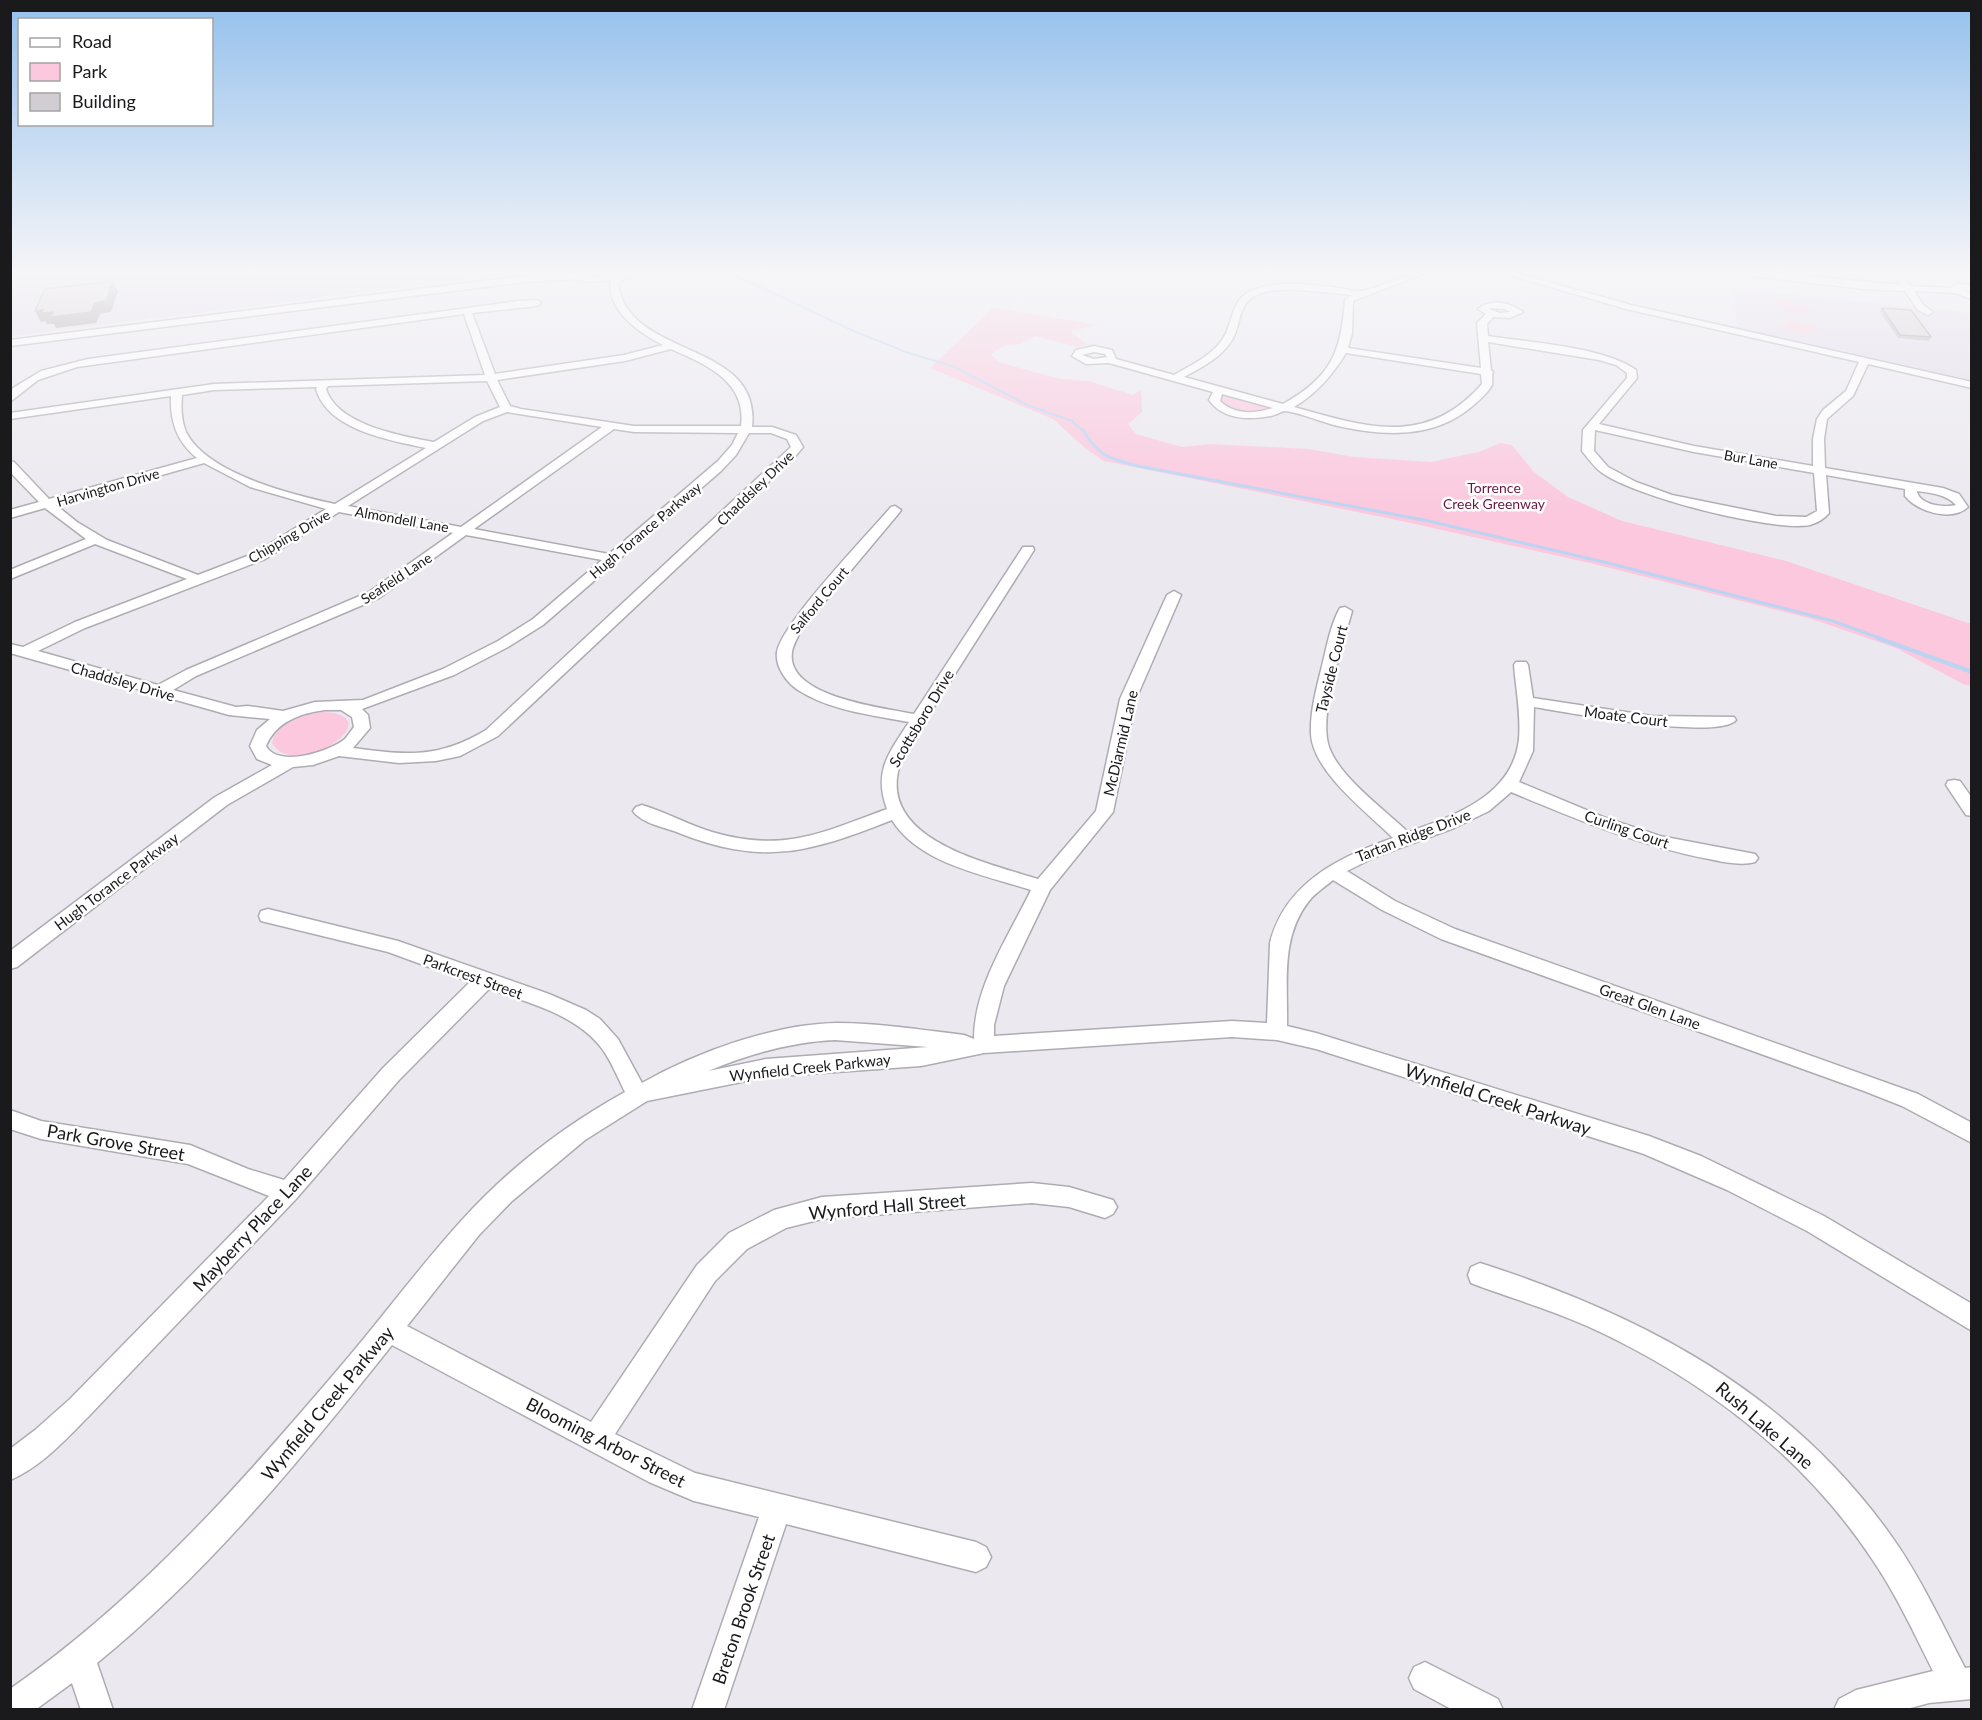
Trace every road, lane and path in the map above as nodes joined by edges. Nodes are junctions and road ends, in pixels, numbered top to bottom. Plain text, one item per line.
1 (166, 352) edge
2 (482, 352) edge
3 (642, 352) edge
4 (688, 352) edge
5 (1215, 352) edge
6 (1342, 352) edge
7 (1358, 352) edge
8 (1486, 352) edge
9 (1572, 352) edge
10 (1831, 352) edge
11 (1109, 360) dead end
12 (1865, 360) junction
13 (1488, 372) junction
14 (491, 378) junction
15 (1176, 378) junction
16 (324, 384) junction
17 (1971, 385) edge
18 (1219, 390) junction
19 (177, 392) junction
20 (10, 399) edge
21 (506, 408) junction
22 (1284, 408) junction
23 (10, 416) edge
24 (611, 426) junction
25 (1592, 426) junction
26 (745, 429) junction
27 (436, 446) junction
28 (206, 459) junction
29 (10, 464) edge
30 (1821, 471) junction
31 (1911, 487) dead end
32 (48, 504) junction
33 (338, 508) junction
34 (895, 510) dead end
35 (10, 514) edge
36 (466, 530) junction
37 (96, 539) junction
38 (1028, 550) dead end
39 (610, 558) junction
40 (10, 575) edge
41 (197, 580) junction
42 (1174, 595) dead end
43 (1345, 611) dead end
44 (18, 650) edge
45 (1521, 665) dead end
46 (420, 686) junction
47 (159, 691) junction
48 (1526, 701) junction
49 (346, 707) junction
50 (235, 712) junction
51 (286, 716) junction
52 (917, 719) junction
53 (1728, 720) dead end
54 (360, 728) junction
55 (264, 733) junction
56 (338, 751) junction
57 (393, 756) junction
58 (265, 757) junction
59 (288, 763) junction
60 (1510, 785) junction
61 (1954, 785) dead end
62 (221, 801) junction
63 (642, 811) dead end
64 (897, 812) junction
65 (1971, 812) edge
66 (1404, 838) junction
67 (1749, 858) dead end
68 (1333, 871) junction
69 (1042, 887) junction
70 (268, 916) dead end
71 (10, 962) edge
72 (485, 980) junction
73 (1277, 1032) junction
74 (984, 1045) junction
75 (637, 1094) junction
76 (10, 1119) edge
77 (1971, 1134) edge
78 (288, 1192) junction
79 (1105, 1207) dead end
80 (1479, 1275) dead end
81 (1971, 1319) edge
82 (390, 1330) junction
83 (596, 1438) junction
84 (10, 1466) edge
85 (777, 1508) junction
86 (976, 1557) dead end
87 (80, 1659) junction
88 (1425, 1678) dead end
89 (1964, 1683) edge
90 (10, 1708) edge
91 (97, 1710) edge
92 (708, 1710) edge
93 (1486, 1710) edge
94 (1850, 1710) edge

1 - 20 street
2 - 14 street
3 - 14 street
4 - 26 street
5 - 15 street
6 - 22 street
7 - 13 street
8 - 13 street
9 - 25 street
10 - 12 street
11 - 15 street
12 - 17 street
12 - 30 street
13 - 22 street
14 - 16 street
14 - 21 street
15 - 18 street
16 - 19 street
16 - 27 street
18 - 22 street
18 - 22 street
19 - 23 street
19 - 28 street, Almondell Lane
21 - 24 street, Chaddsley Drive
21 - 27 street, Chipping Drive
24 - 26 street, Chaddsley Drive
24 - 36 street, Seafield Lane
25 - 30 street, Bur Lane
25 - 30 street
26 - 39 street, Hugh Torance Parkway
26 - 57 street, Chaddsley Drive
27 - 33 street, Chipping Drive
28 - 32 street, Harvington Drive
28 - 33 street, Almondell Lane
29 - 32 street
30 - 31 street, Bur Lane
32 - 35 street, Harvington Drive
32 - 37 street
33 - 36 street, Almondell Lane
33 - 41 street, Chipping Drive
34 - 52 street, Salford Court
36 - 39 street, Almondell Lane
36 - 47 street, Seafield Lane
37 - 40 street
37 - 41 street
38 - 52 street, Scottsboro Drive
39 - 46 street, Hugh Torance Parkway
41 - 44 street, Chipping Drive
42 - 69 street, McDiarmid Lane
43 - 66 street, Tayside Court
44 - 47 street, Chaddsley Drive
45 - 48 street, Tartan Ridge Drive
46 - 49 street, Hugh Torance Parkway
46 - 54 street, Hugh Torance Parkway
47 - 50 street, Chaddsley Drive
48 - 53 street, Moate Court
48 - 60 street, Tartan Ridge Drive
49 - 51 street, Hugh Torance Parkway
49 - 54 street
50 - 51 street, Chaddsley Drive
50 - 55 street, Chaddsley Drive
51 - 55 street, Hugh Torance Parkway
52 - 64 street, Scottsboro Drive
54 - 56 street, Hugh Torance Parkway
54 - 57 street, Chaddsley Drive
55 - 58 street
56 - 57 street, Chaddsley Drive
56 - 59 street, Hugh Torance Parkway
58 - 59 street, Hugh Torance Parkway
58 - 62 street, Hugh Torance Parkway
59 - 62 street, Hugh Torance Parkway
60 - 66 street, Tartan Ridge Drive
60 - 67 street, Curling Court
61 - 65 street
62 - 71 street, Hugh Torance Parkway
63 - 64 street
64 - 69 street, Scottsboro Drive
66 - 68 street, Tartan Ridge Drive
68 - 73 street, Tartan Ridge Drive
68 - 77 street, Great Glen Lane
69 - 74 street, McDiarmid Lane
70 - 72 street, Parkcrest Street
72 - 75 street, Parkcrest Street
72 - 78 street, Mayberry Place Lane
73 - 74 street, Wynfield Creek Parkway
73 - 81 street, Wynfield Creek Parkway
74 - 75 street, Wynfield Creek Parkway
74 - 75 street, Wynfield Creek Parkway
75 - 82 street, Wynfield Creek Parkway
76 - 78 street, Park Grove Street
78 - 84 street, Mayberry Place Lane
79 - 83 street, Wynford Hall Street
80 - 89 street, Rush Lake Lane
82 - 83 street, Blooming Arbor Street
82 - 87 street, Wynfield Creek Parkway
83 - 85 street, Blooming Arbor Street
85 - 86 street, Blooming Arbor Street
85 - 92 street, Breton Brook Street
87 - 90 street, Wynfield Creek Parkway
87 - 91 street
88 - 93 street
89 - 94 street

